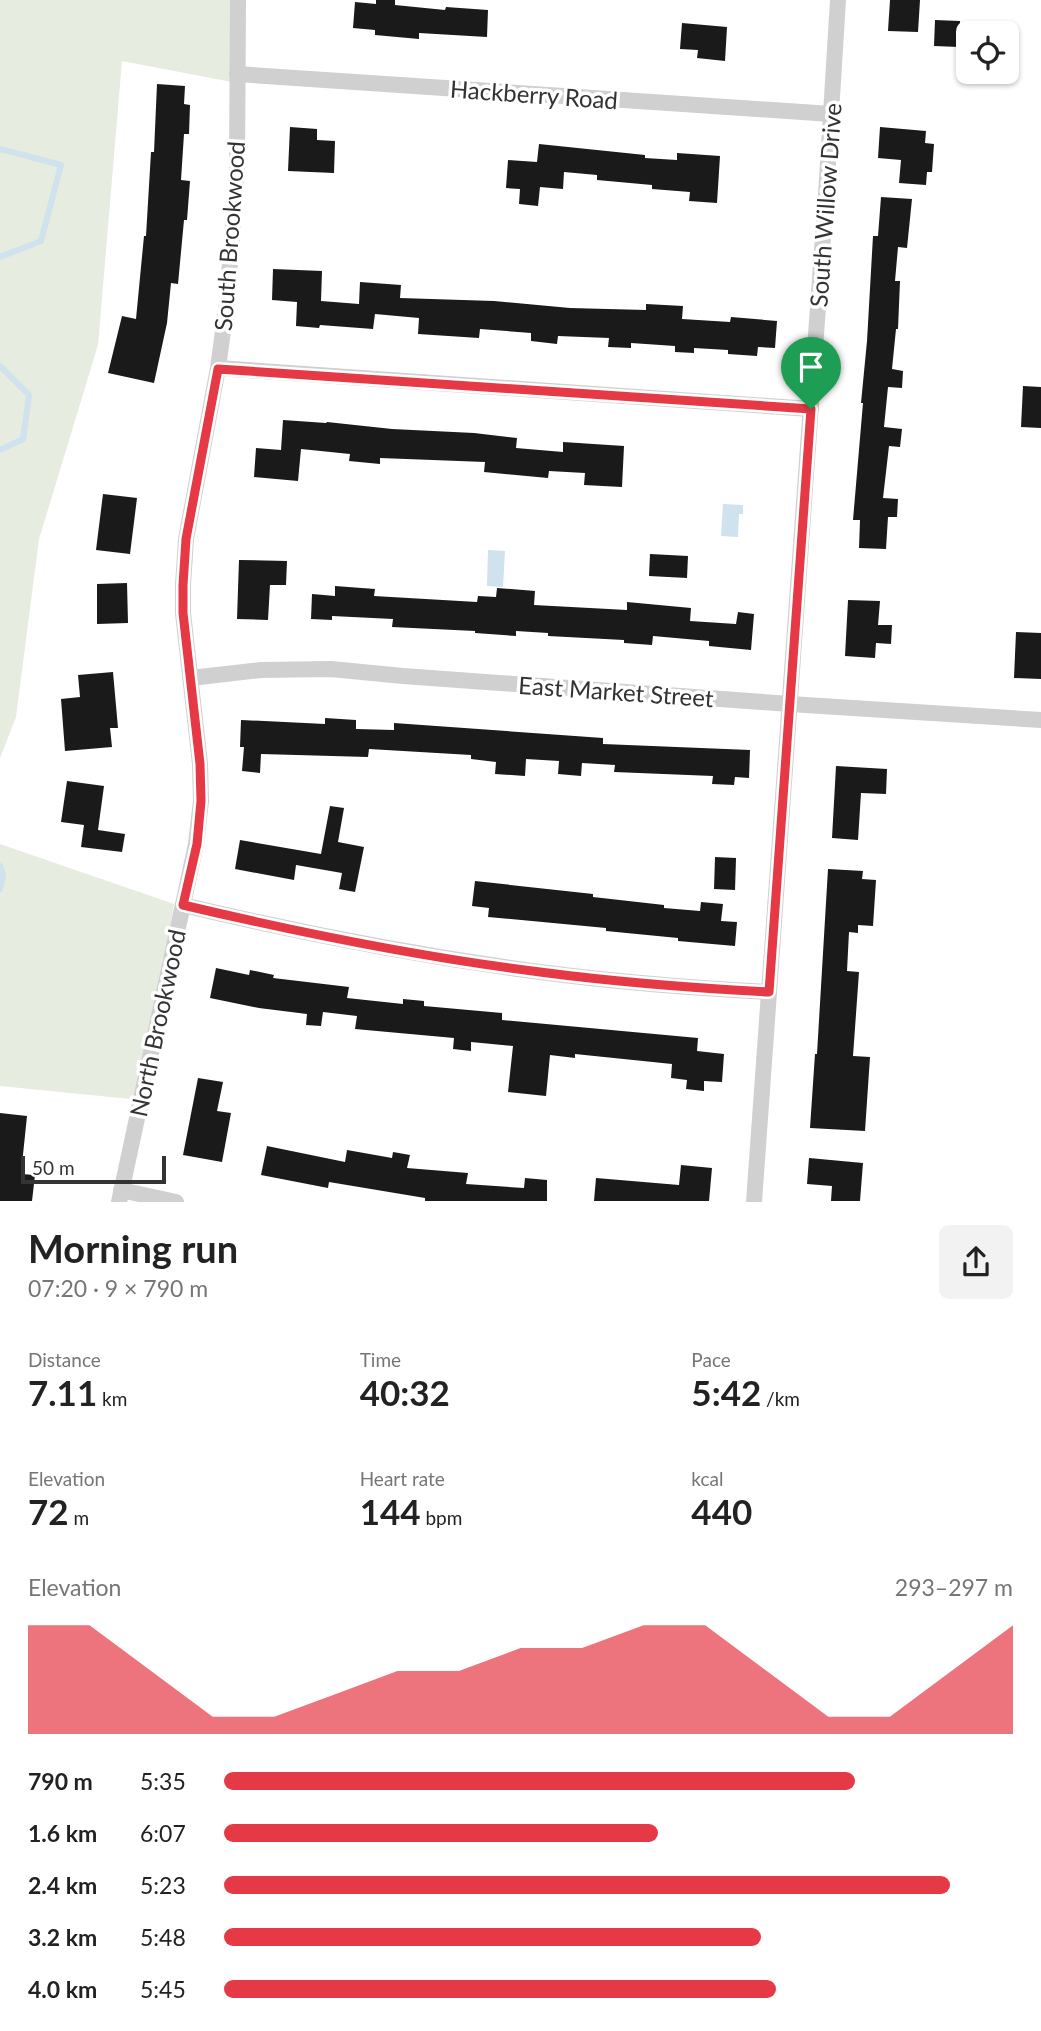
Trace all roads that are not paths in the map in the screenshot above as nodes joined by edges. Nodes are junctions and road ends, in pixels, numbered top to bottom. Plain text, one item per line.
1 (238, 0) edge
2 (838, 0) edge
3 (237, 74) junction
4 (831, 114) junction
5 (218, 369) junction
6 (811, 409) junction
7 (191, 678) junction
8 (790, 704) junction
9 (1041, 720) edge
10 (183, 905) junction
11 (769, 992) junction
12 (120, 1196) edge
13 (176, 1202) edge
14 (754, 1202) edge

1 - 3 street, South Brookwood
2 - 4 street, South Willow Drive
3 - 4 street, Hackberry Road
3 - 5 street, South Brookwood
4 - 6 street, South Willow Drive
5 - 6 street
5 - 7 street, South Brookwood
6 - 8 street, South Willow Drive
7 - 8 street, East Market Street
7 - 10 street, North Brookwood
8 - 9 street, East Market Street
8 - 11 street, South Willow Drive
10 - 11 street
10 - 12 street, North Brookwood
11 - 14 street, South Willow Drive
12 - 13 street

